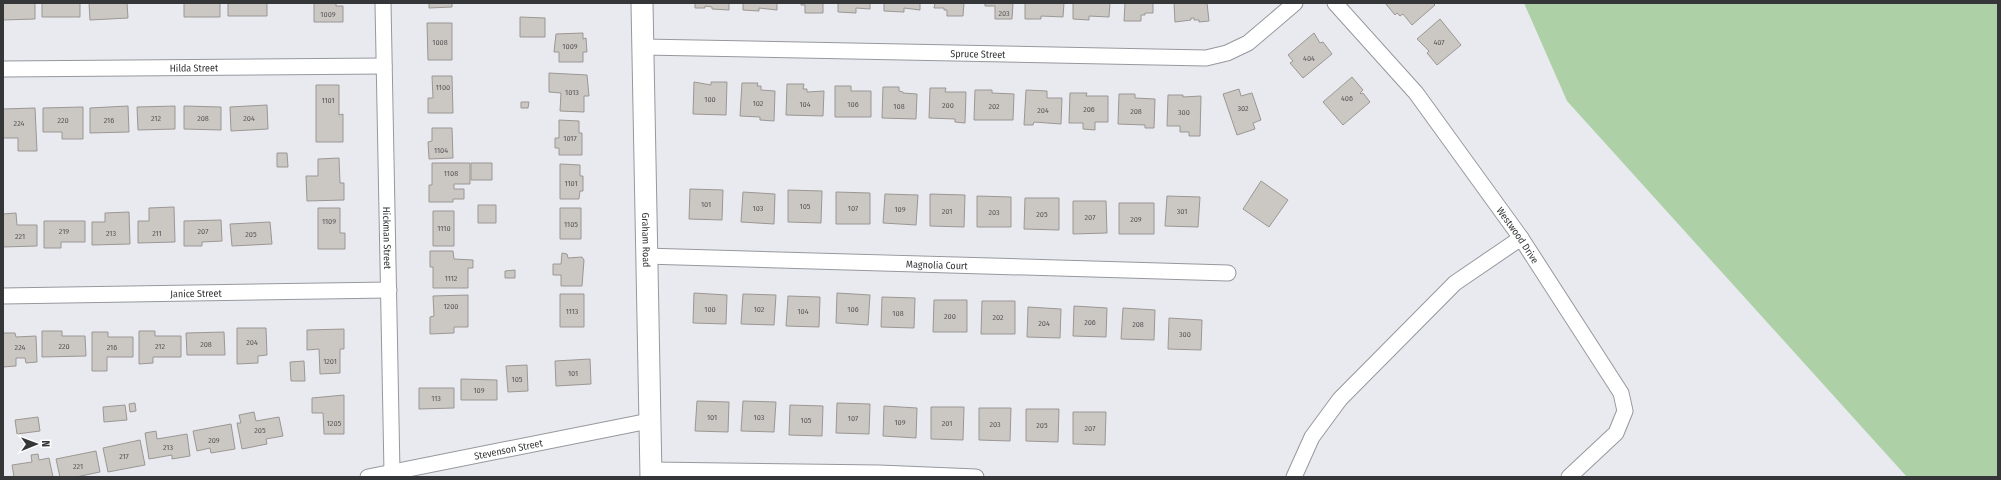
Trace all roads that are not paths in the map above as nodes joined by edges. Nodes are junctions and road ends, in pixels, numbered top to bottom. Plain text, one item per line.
1 (383, 3) edge
2 (642, 3) edge
3 (1295, 3) edge
4 (1335, 3) edge
5 (643, 47) junction
6 (384, 66) junction
7 (3, 69) edge
8 (1521, 238) junction
9 (645, 256) junction
10 (1228, 273) dead end
11 (389, 290) junction
12 (3, 296) edge
13 (649, 421) junction
14 (392, 472) junction
15 (651, 473) edge
16 (368, 477) edge
17 (976, 477) edge
18 (1294, 477) edge
19 (1569, 477) edge

1 - 6 street, Hickman Street
2 - 5 main road, Graham Road
3 - 5 street, Spruce Street
4 - 8 street, Westwood Drive
5 - 9 main road, Graham Road
6 - 7 street, Hilda Street
6 - 11 street, Hickman Street
8 - 18 street
8 - 19 street, Westwood Drive
9 - 10 street, Magnolia Court
9 - 13 main road, Graham Road
11 - 12 street, Janice Street
11 - 14 street, Hickman Street
13 - 14 street, Stevenson Street
13 - 15 main road, Graham Road
14 - 16 street, Stevenson Street
15 - 17 street

